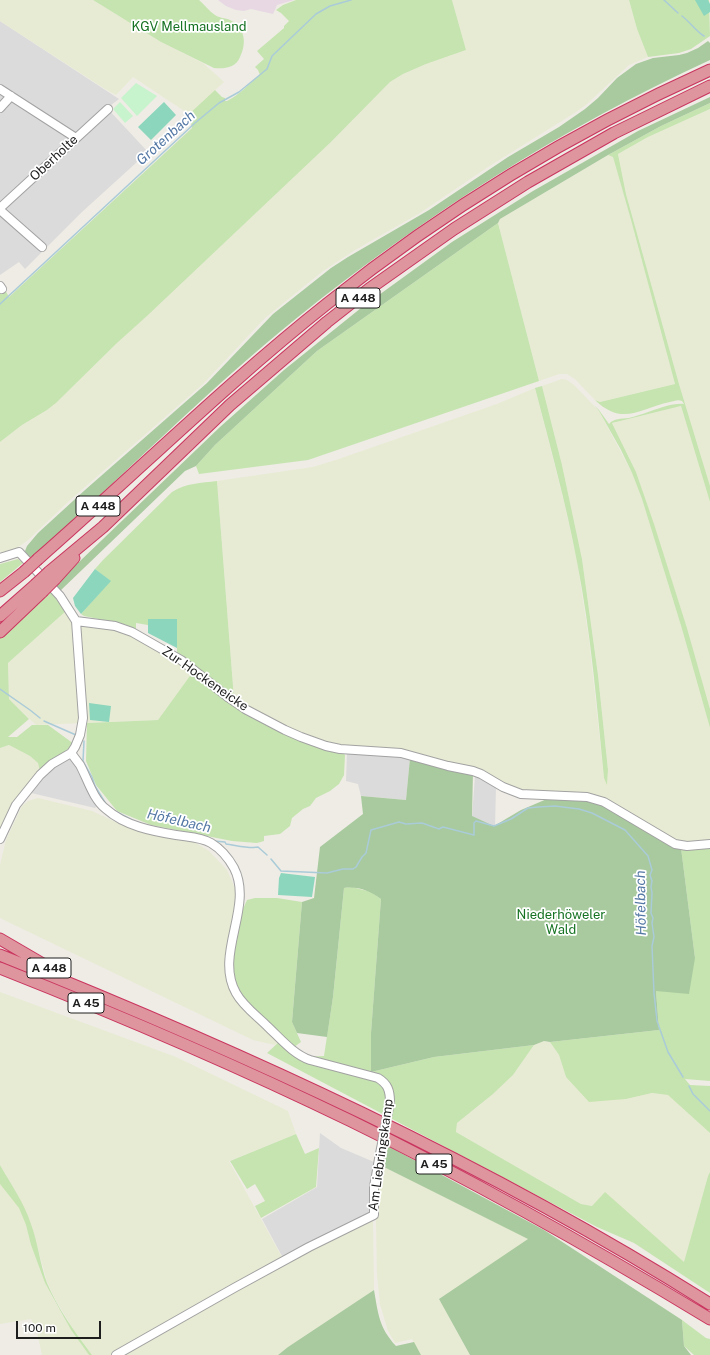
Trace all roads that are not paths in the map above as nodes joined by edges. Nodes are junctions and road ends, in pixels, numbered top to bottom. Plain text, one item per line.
1 (710, 70) edge
2 (710, 86) edge
3 (0, 90) edge
4 (11, 96) junction
5 (0, 108) edge
6 (108, 109) dead end
7 (76, 138) junction
8 (0, 209) edge
9 (42, 247) dead end
10 (0, 558) edge
11 (39, 588) junction
12 (0, 591) edge
13 (0, 616) edge
14 (76, 621) junction
15 (0, 632) edge
16 (71, 753) junction
17 (0, 839) edge
18 (710, 844) edge
19 (0, 940) edge
20 (0, 955) edge
21 (0, 968) edge
22 (98, 994) junction
23 (710, 1304) edge
24 (710, 1319) edge
25 (116, 1355) edge

1 - 12 highway, A 448, bridge
2 - 11 highway, A 448, bridge
3 - 4 street
4 - 5 street
4 - 7 street
6 - 7 street, Oberholte
7 - 8 street, Oberholte
8 - 9 street
10 - 14 street
11 - 13 highway, A 448
11 - 15 highway, A 448
14 - 16 street
14 - 18 street, Zur Hockeneicke
16 - 17 street
16 - 25 street, Am Liebringskamp, bridge
19 - 22 highway, A 448
20 - 22 highway, A 45
21 - 24 highway, A 45
22 - 23 highway, A 45

